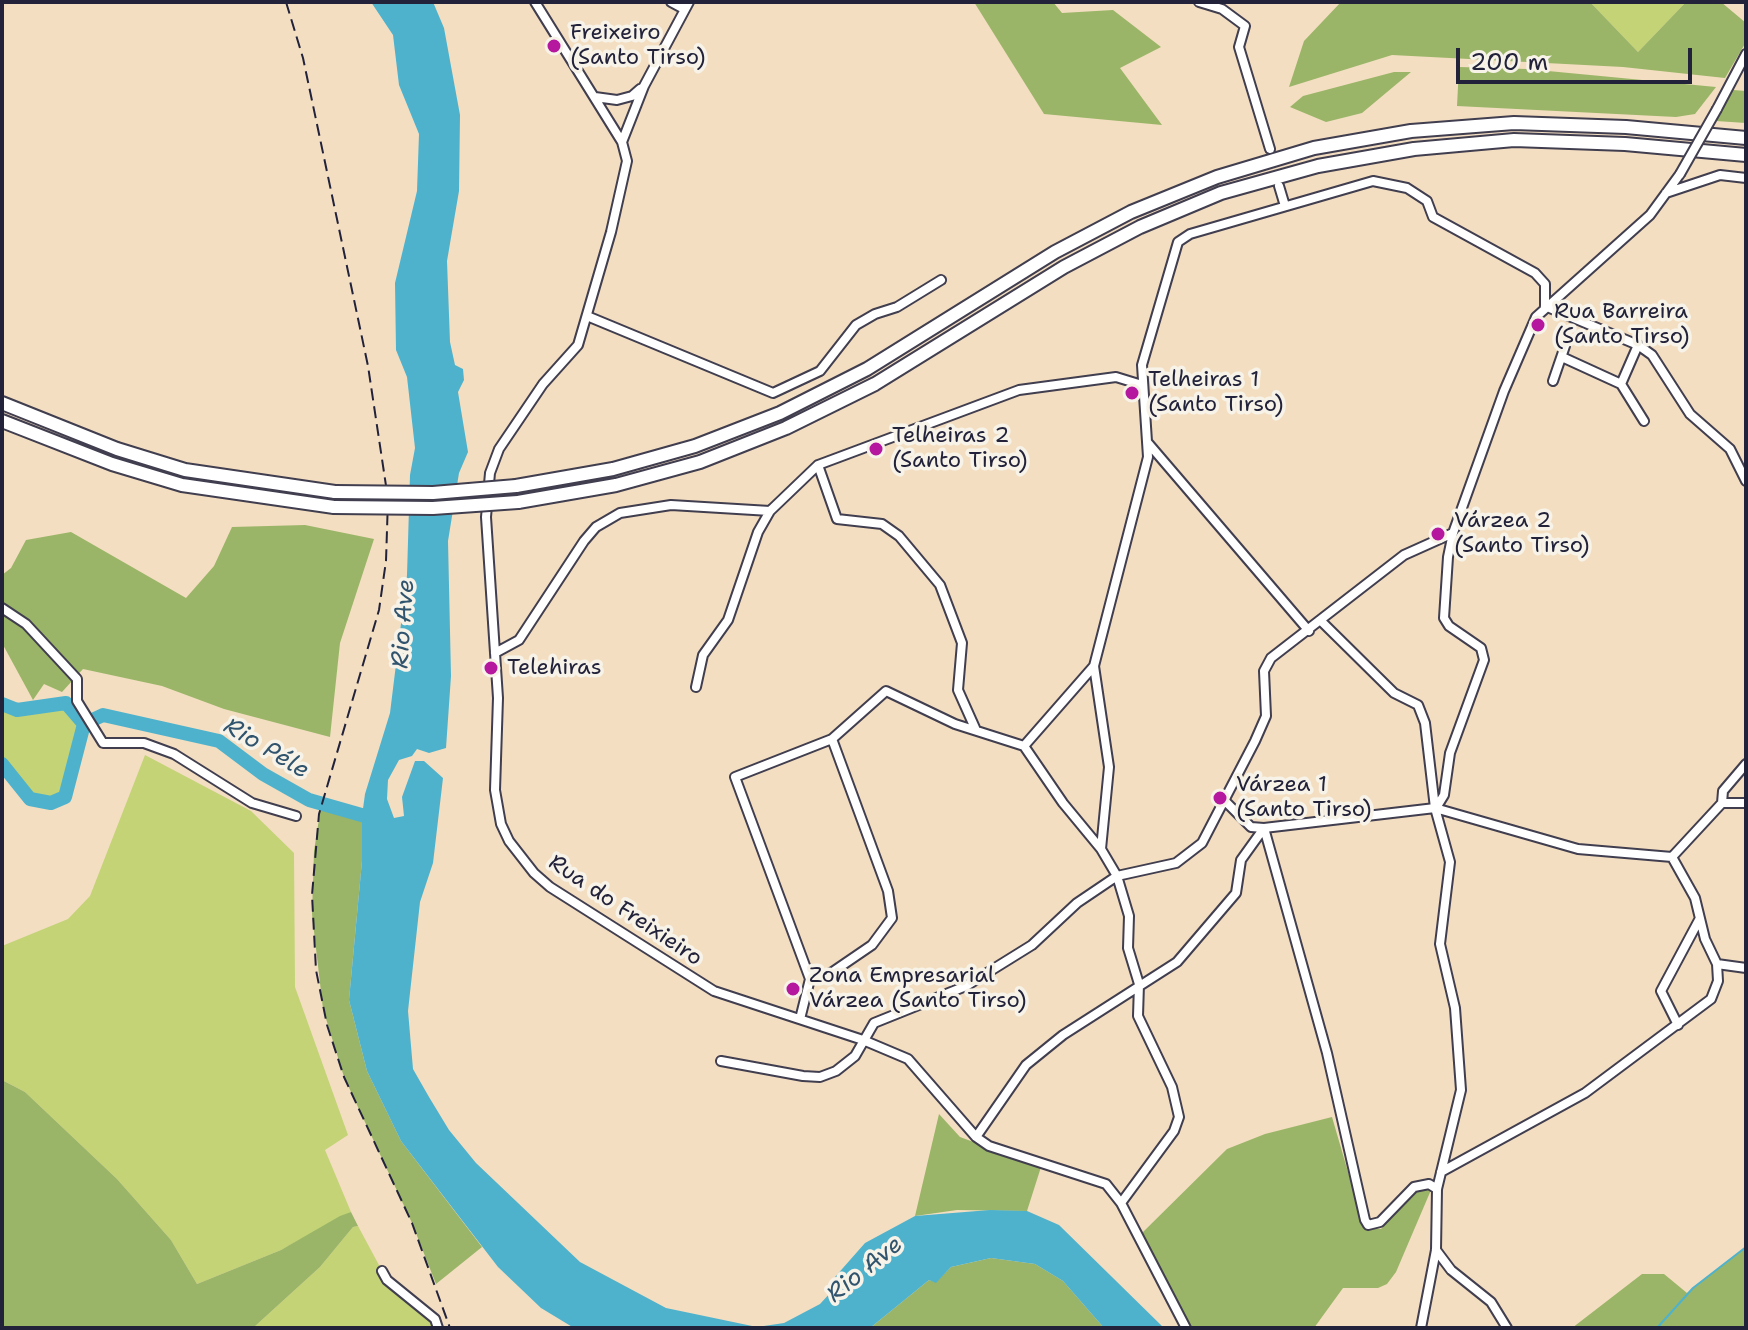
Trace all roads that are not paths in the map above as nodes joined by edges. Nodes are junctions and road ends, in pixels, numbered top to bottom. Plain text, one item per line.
1 (535, 2) edge
2 (671, 2) edge
3 (1199, 2) edge
4 (686, 6) edge
5 (1746, 54) edge
6 (644, 86) junction
7 (595, 97) junction
8 (1746, 138) edge
9 (622, 142) junction
10 (1270, 149) dead end
11 (1746, 155) edge
12 (1746, 178) edge
13 (1279, 186) dead end
14 (1666, 193) junction
15 (1285, 206) junction
16 (941, 280) dead end
17 (1545, 306) junction
18 (587, 316) junction
19 (1638, 345) junction
20 (1565, 346) dead end
21 (1562, 357) junction
22 (1553, 381) dead end
23 (1621, 384) junction
24 (1142, 385) junction
25 (2, 403) edge
26 (2, 421) edge
27 (1644, 421) dead end
28 (1147, 443) junction
29 (818, 465) junction
30 (1746, 481) edge
31 (770, 511) junction
32 (1453, 533) junction
33 (2, 608) edge
34 (1320, 620) junction
35 (1309, 631) junction
36 (495, 653) junction
37 (1094, 666) junction
38 (696, 687) dead end
39 (975, 728) junction
40 (832, 739) junction
41 (1024, 746) junction
42 (1746, 764) edge
43 (1225, 801) junction
44 (1722, 803) junction
45 (1746, 803) edge
46 (1435, 808) junction
47 (296, 816) dead end
48 (1264, 828) junction
49 (1101, 849) junction
50 (1672, 857) junction
51 (1117, 876) junction
52 (1700, 920) junction
53 (1717, 964) junction
54 (1746, 968) edge
55 (810, 979) junction
56 (1139, 984) junction
57 (800, 1019) junction
58 (1678, 1025) junction
59 (863, 1040) junction
60 (721, 1061) dead end
61 (976, 1137) junction
62 (1441, 1172) junction
63 (1437, 1189) junction
64 (1121, 1203) junction
65 (1436, 1250) junction
66 (382, 1271) dead end
67 (438, 1328) edge
68 (1186, 1328) edge
69 (1421, 1328) edge
70 (1507, 1328) edge

1 - 7 street
2 - 4 street
3 - 10 street
4 - 6 street
5 - 14 street, bridge
6 - 7 street
6 - 9 street
7 - 9 street
8 - 25 highway, bridge
9 - 18 street, Rua do Freixieiro
11 - 26 highway, bridge
12 - 14 street
13 - 15 street
14 - 17 street
15 - 17 street
15 - 24 street
16 - 18 street
17 - 19 street
17 - 32 street
18 - 36 street, Rua do Freixieiro
19 - 23 street
19 - 30 street
20 - 21 street
21 - 22 street
21 - 23 street
23 - 27 street
24 - 28 street
24 - 29 street
28 - 35 street
28 - 37 street
29 - 31 street
29 - 39 street
31 - 36 street
31 - 38 street
32 - 34 street
32 - 46 street
33 - 47 street
34 - 35 street
34 - 46 street
35 - 43 street
36 - 57 street, Rua do Freixieiro
37 - 41 street
37 - 49 street
39 - 40 street
39 - 41 street
40 - 55 street
40 - 55 street
41 - 49 street
42 - 44 street
43 - 48 street
43 - 51 street
44 - 45 street
44 - 50 street
46 - 48 street
46 - 50 street
46 - 62 street
48 - 56 street
48 - 63 street
49 - 51 street
50 - 52 street
51 - 56 street
51 - 59 street
52 - 53 street
52 - 58 street
53 - 54 street
53 - 58 street
55 - 57 street
56 - 61 street
56 - 64 street
57 - 59 street, Rua do Freixieiro
58 - 62 street
59 - 60 street
59 - 61 street, Rua do Freixieiro
61 - 64 street, Rua do Freixieiro
62 - 63 street
63 - 65 street
64 - 68 street, Rua do Freixieiro
65 - 69 street
65 - 70 street
66 - 67 street

